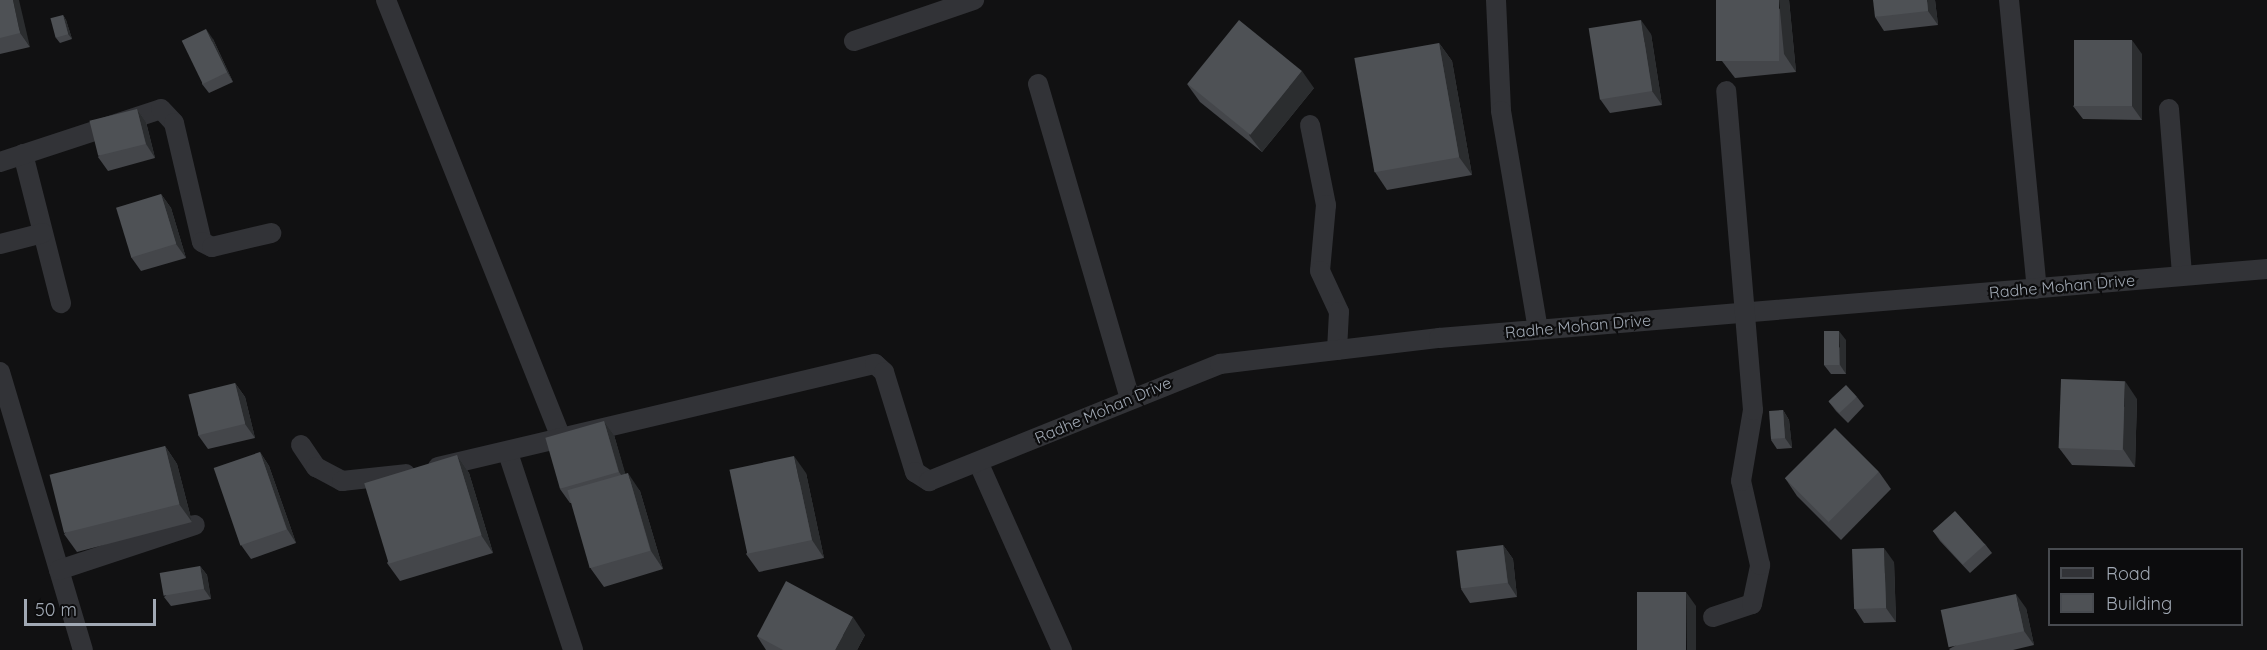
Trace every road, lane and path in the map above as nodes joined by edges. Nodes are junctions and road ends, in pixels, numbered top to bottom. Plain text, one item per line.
1 (386, 0) edge
2 (974, 0) edge
3 (1496, 0) edge
4 (2009, 0) edge
5 (854, 41) dead end
6 (1038, 84) dead end
7 (1726, 91) dead end
8 (2169, 109) dead end
9 (1310, 125) dead end
10 (23, 154) junction
11 (0, 162) edge
12 (271, 233) dead end
13 (43, 234) junction
14 (0, 244) edge
15 (2267, 269) edge
16 (2182, 275) junction
17 (2037, 289) junction
18 (61, 303) dead end
19 (1742, 312) junction
20 (1538, 329) junction
21 (1337, 350) junction
22 (0, 372) edge
23 (1130, 396) junction
24 (562, 439) junction
25 (301, 445) dead end
26 (508, 453) junction
27 (979, 464) junction
28 (195, 525) dead end
29 (59, 570) junction
30 (1713, 617) dead end
31 (83, 650) edge
32 (573, 650) edge
33 (1062, 650) edge

1 - 24 street
2 - 5 street
3 - 20 street
4 - 17 street
6 - 23 street
7 - 19 street
8 - 16 street
9 - 21 street
10 - 11 street
10 - 12 street
10 - 13 street
13 - 14 street
13 - 18 street
15 - 16 street, Radhe Mohan Drive
16 - 17 street, Radhe Mohan Drive
17 - 19 street, Radhe Mohan Drive
19 - 20 street, Radhe Mohan Drive
19 - 30 street
20 - 21 street, Radhe Mohan Drive
21 - 23 street, Radhe Mohan Drive
22 - 29 street
23 - 27 street, Radhe Mohan Drive
24 - 26 street
24 - 27 street, Radhe Mohan Drive
25 - 26 street
26 - 32 street
27 - 33 street
28 - 29 street
29 - 31 street

